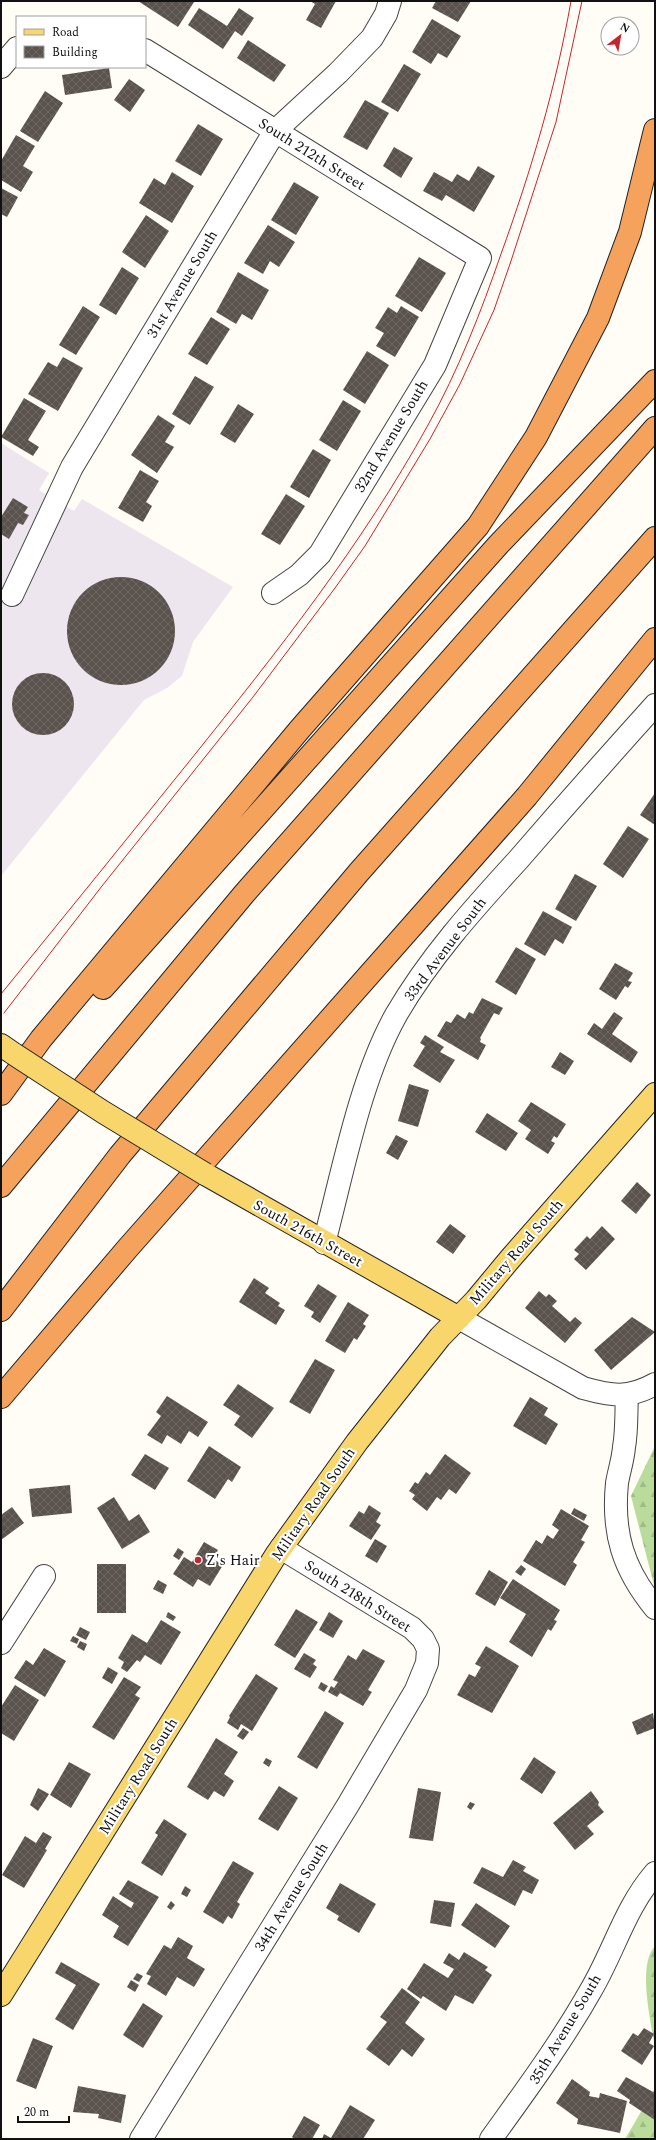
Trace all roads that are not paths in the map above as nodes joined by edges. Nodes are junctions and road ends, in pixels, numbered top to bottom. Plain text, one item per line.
1 (390, 1) edge
2 (16, 49) edge
3 (146, 51) edge
4 (1, 67) edge
5 (275, 130) junction
6 (655, 130) edge
7 (480, 258) joint
8 (655, 381) edge
9 (655, 428) edge
10 (655, 538) edge
11 (273, 593) dead end
12 (12, 595) dead end
13 (655, 639) edge
14 (655, 705) edge
15 (8, 1049) edge
16 (1, 1094) edge
17 (655, 1094) edge
18 (1, 1107) edge
19 (1, 1186) edge
20 (324, 1243) junction
21 (1, 1310) edge
22 (459, 1318) junction
23 (655, 1384) edge
24 (627, 1396) junction
25 (1, 1397) edge
26 (281, 1548) junction
27 (44, 1576) dead end
28 (655, 1608) edge
29 (1, 1643) edge
30 (428, 1649) joint
31 (655, 1873) edge
32 (1, 1995) edge
33 (141, 2139) edge
34 (491, 2139) edge

1 - 5 street, 31st Avenue South
2 - 4 street
3 - 5 street, South 212th Street
5 - 7 street, South 212th Street
5 - 12 street, 31st Avenue South
6 - 16 highway
7 - 11 street, 32nd Avenue South
8 - 18 highway
9 - 19 highway
10 - 21 highway
13 - 25 highway
14 - 20 street, 33rd Avenue South
15 - 20 main road, South 216th Street, bridge
17 - 22 main road, Military Road South
20 - 22 main road, South 216th Street
22 - 24 street, South 216th Street
22 - 26 main road, Military Road South
23 - 24 street
24 - 28 street
26 - 30 street, South 218th Street
26 - 32 main road, Military Road South
27 - 29 street
30 - 33 street, 34th Avenue South
31 - 34 street, 35th Avenue South

